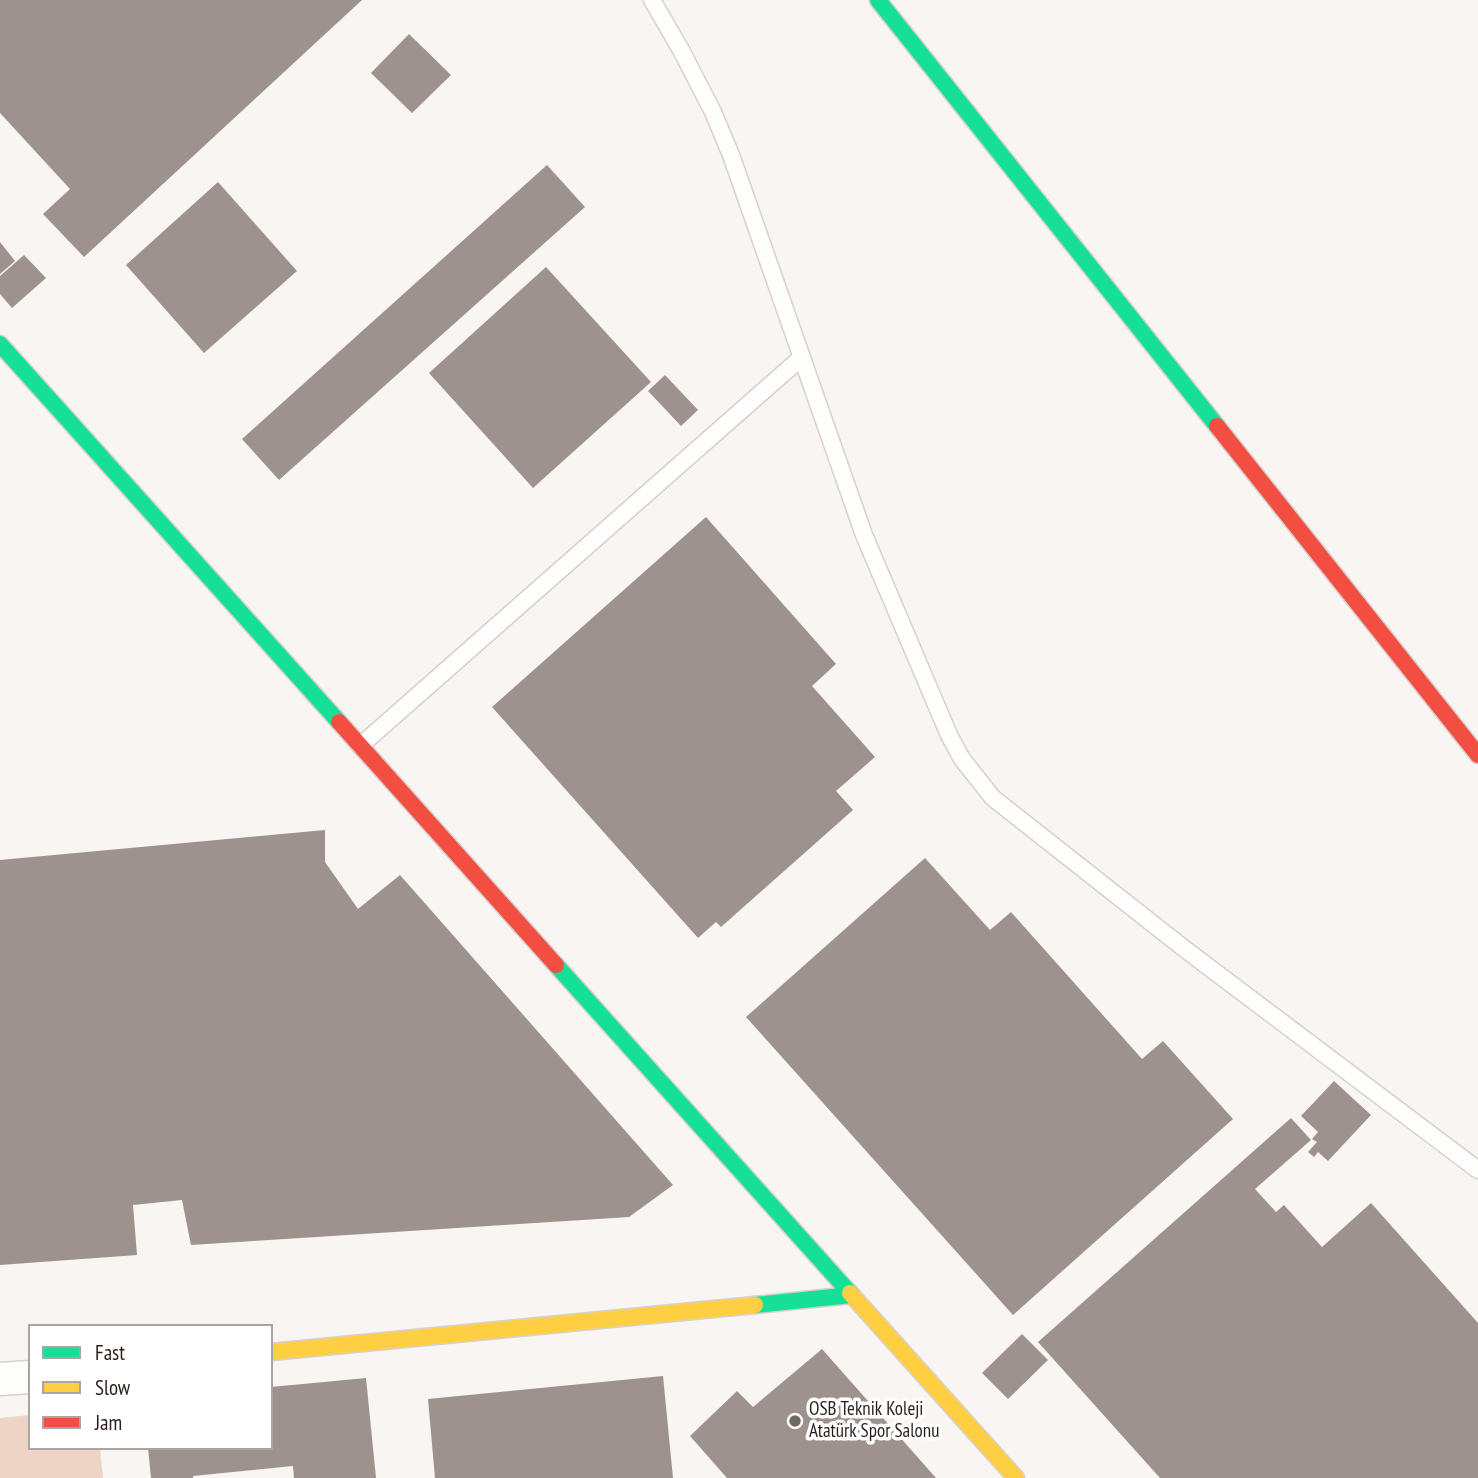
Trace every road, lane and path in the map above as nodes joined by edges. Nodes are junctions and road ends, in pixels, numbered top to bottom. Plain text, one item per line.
1 (652, 0) edge
2 (878, 0) edge
3 (0, 344) edge
4 (802, 357) junction
5 (360, 746) junction
6 (1478, 755) edge
7 (1478, 1170) edge
8 (852, 1294) junction
9 (273, 1352) edge
10 (28, 1377) edge
11 (0, 1380) edge
12 (1016, 1478) edge

1 - 4 lane
2 - 6 street
3 - 5 street
4 - 5 lane
4 - 7 lane
5 - 8 street
8 - 9 street
8 - 12 street
10 - 11 street

